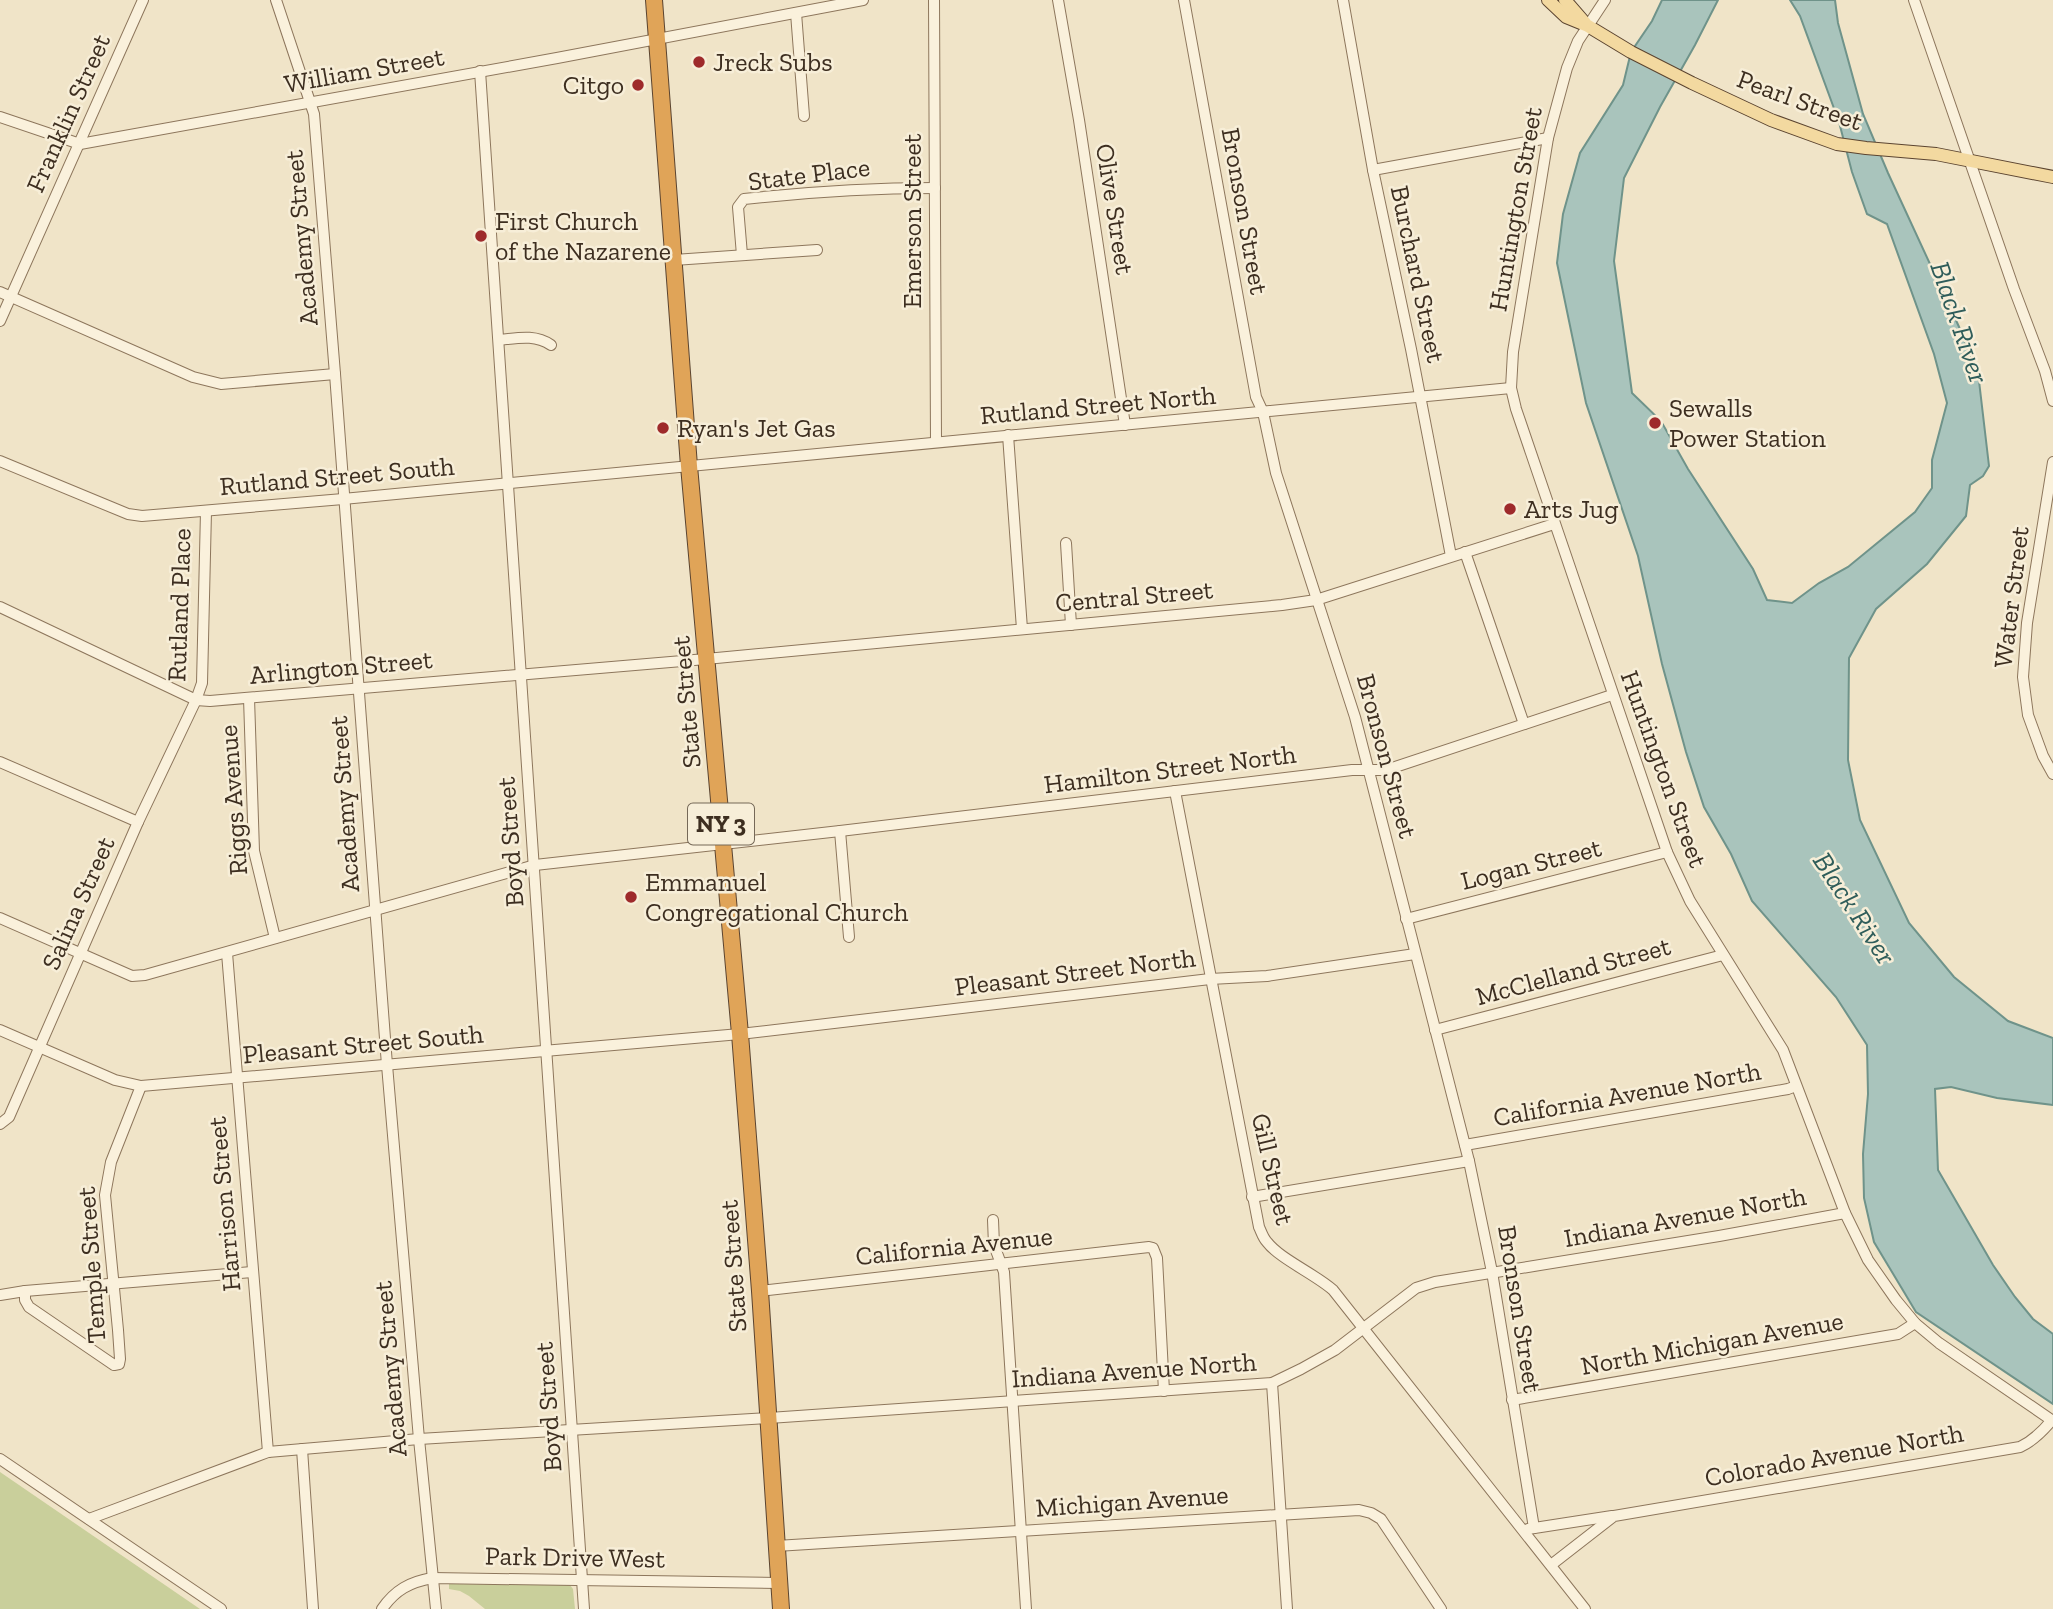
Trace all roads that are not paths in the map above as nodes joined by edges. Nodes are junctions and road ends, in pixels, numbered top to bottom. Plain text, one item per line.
1 (143, 0) edge
2 (276, 0) edge
3 (654, 0) edge
4 (863, 0) edge
5 (934, 0) edge
6 (1058, 0) edge
7 (1184, 0) edge
8 (1343, 0) edge
9 (1548, 0) edge
10 (1565, 0) edge
11 (1605, 0) edge
12 (1914, 0) edge
13 (796, 13) junction
14 (1588, 26) junction
15 (657, 38) junction
16 (480, 71) junction
17 (311, 103) junction
18 (804, 116) dead end
19 (0, 117) edge
20 (1548, 138) junction
21 (80, 144) junction
22 (1971, 160) junction
23 (1373, 170) junction
24 (2053, 177) edge
25 (935, 188) junction
26 (817, 250) dead end
27 (742, 254) junction
28 (674, 260) junction
29 (5, 295) edge
30 (0, 321) edge
31 (499, 340) junction
32 (551, 345) dead end
33 (335, 374) junction
34 (1511, 388) junction
35 (1420, 396) junction
36 (2053, 401) edge
37 (1263, 412) junction
38 (1125, 425) junction
39 (1008, 435) junction
40 (936, 442) junction
41 (0, 461) edge
42 (2053, 462) edge
43 (689, 466) junction
44 (509, 483) junction
45 (343, 499) junction
46 (206, 511) junction
47 (1554, 524) junction
48 (1066, 543) dead end
49 (1465, 552) junction
50 (1451, 556) junction
51 (1316, 600) junction
52 (0, 607) edge
53 (1071, 625) junction
54 (1023, 629) junction
55 (706, 659) junction
56 (522, 674) junction
57 (358, 688) junction
58 (1612, 695) junction
59 (248, 698) junction
60 (196, 700) junction
61 (1524, 724) junction
62 (0, 762) edge
63 (1369, 772) junction
64 (2053, 774) edge
65 (1175, 791) junction
66 (138, 822) junction
67 (840, 831) junction
68 (723, 843) junction
69 (1667, 852) junction
70 (535, 865) junction
71 (375, 911) junction
72 (0, 918) edge
73 (1406, 919) junction
74 (849, 937) dead end
75 (275, 938) junction
76 (227, 953) junction
77 (80, 954) junction
78 (1415, 954) junction
79 (1723, 955) junction
80 (1210, 979) junction
81 (0, 1030) edge
82 (1435, 1030) junction
83 (740, 1034) junction
84 (38, 1047) junction
85 (547, 1050) junction
86 (387, 1065) junction
87 (237, 1077) junction
88 (141, 1086) junction
89 (1796, 1086) junction
90 (1, 1124) edge
91 (1465, 1145) junction
92 (1469, 1161) junction
93 (1252, 1197) junction
94 (1844, 1213) junction
95 (993, 1220) dead end
96 (1002, 1264) junction
97 (252, 1272) junction
98 (1492, 1272) junction
99 (113, 1283) junction
100 (25, 1291) junction
101 (760, 1291) junction
102 (0, 1295) edge
103 (1916, 1323) junction
104 (1362, 1330) junction
105 (1272, 1383) junction
106 (1164, 1391) junction
107 (1512, 1400) junction
108 (1014, 1401) junction
109 (769, 1418) junction
110 (2052, 1421) edge
111 (573, 1430) junction
112 (419, 1439) junction
113 (302, 1449) junction
114 (268, 1452) junction
115 (0, 1459) edge
116 (1280, 1514) junction
117 (1615, 1516) junction
118 (89, 1519) junction
119 (1534, 1528) junction
120 (1522, 1530) junction
121 (1021, 1531) junction
122 (776, 1546) junction
123 (1551, 1565) junction
124 (432, 1578) junction
125 (582, 1580) junction
126 (778, 1583) junction
127 (221, 1609) edge
128 (313, 1609) edge
129 (382, 1609) edge
130 (436, 1609) edge
131 (584, 1609) edge
132 (780, 1609) edge
133 (1026, 1609) edge
134 (1287, 1609) edge
135 (1441, 1609) edge
136 (1586, 1609) edge

1 - 21 street, Franklin Street
2 - 17 street, Academy Street
3 - 15 highway, State Street / NY 3
4 - 13 street, William Street
5 - 25 street, Emerson Street
6 - 38 street, Olive Street
7 - 37 street, Bronson Street
8 - 23 street, Burchard Street
9 - 14 main road, Pearl Street
10 - 14 main road
11 - 14 street, Huntington Street
12 - 22 street
13 - 15 street, William Street
13 - 18 street
14 - 20 street, Huntington Street
14 - 22 main road, Pearl Street
15 - 16 street, William Street
15 - 28 highway, State Street / NY 3
16 - 17 street, William Street
16 - 31 street, Boyd Street
17 - 21 street, William Street
17 - 33 street, Academy Street
19 - 21 street
20 - 23 street
20 - 34 street, Huntington Street
21 - 29 street, Franklin Street
22 - 24 main road, Pearl Street
22 - 36 street
23 - 35 street, Burchard Street
25 - 27 street, State Place
25 - 40 street, Emerson Street
26 - 27 street
27 - 28 street
28 - 43 highway, State Street / NY 3
29 - 30 street, Franklin Street
29 - 33 street
31 - 32 street
31 - 44 street, Boyd Street
33 - 45 street, Academy Street
34 - 35 street, Rutland Street North
34 - 47 street, Huntington Street
35 - 37 street, Rutland Street North
35 - 50 street, Burchard Street
37 - 38 street, Rutland Street North
37 - 51 street, Bronson Street
38 - 39 street, Rutland Street North
39 - 40 street, Rutland Street North
39 - 54 street
40 - 43 street, Rutland Street North
41 - 46 street, Rutland Street South
42 - 64 street, Water Street
43 - 44 street, Rutland Street South
43 - 55 highway, State Street / NY 3
44 - 45 street, Rutland Street South
44 - 56 street, Boyd Street
45 - 46 street, Rutland Street South
45 - 57 street, Academy Street
46 - 60 street, Rutland Place
47 - 49 street, Central Street
47 - 58 street, Huntington Street
48 - 53 street
49 - 50 street, Central Street
49 - 61 street
50 - 51 street, Central Street
51 - 53 street, Central Street
51 - 63 street, Bronson Street
52 - 60 street, Arlington Street
53 - 54 street, Central Street
54 - 55 street, Central Street
55 - 56 street, Arlington Street
55 - 68 highway, State Street / NY 3
56 - 57 street, Arlington Street
56 - 70 street, Boyd Street
57 - 59 street, Arlington Street
57 - 71 street, Academy Street
58 - 61 street, Hamilton Street North
58 - 69 street, Huntington Street
59 - 60 street, Arlington Street
59 - 75 street, Riggs Avenue
60 - 66 street, Salina Street
61 - 63 street, Hamilton Street North
62 - 66 street
63 - 65 street, Hamilton Street North
63 - 73 street, Bronson Street
65 - 67 street, Hamilton Street North
65 - 80 street, Gill Street
66 - 77 street, Salina Street
67 - 68 street, Hamilton Street North
67 - 74 street
68 - 70 street, Hamilton Street North
68 - 83 highway, State Street / NY 3
69 - 73 street, Logan Street
69 - 79 street, Huntington Street
70 - 71 street, Hamilton Street North
70 - 85 street, Boyd Street
71 - 75 street, Hamilton Street North
71 - 86 street, Academy Street
72 - 77 street, Hamilton Street North
73 - 78 street, Bronson Street
75 - 76 street, Hamilton Street North
76 - 77 street, Hamilton Street North
76 - 87 street, Harrison Street
77 - 84 street, Salina Street
78 - 80 street, Pleasant Street North
78 - 82 street, Bronson Street
79 - 82 street, McClelland Street
79 - 89 street, Huntington Street
80 - 83 street, Pleasant Street North
80 - 93 street, Gill Street
81 - 84 street, Pleasant Street South
82 - 91 street, Bronson Street
83 - 85 street, Pleasant Street South
83 - 101 highway, State Street / NY 3
84 - 88 street, Pleasant Street South
84 - 90 street, Salina Street
85 - 86 street, Pleasant Street South
85 - 111 street, Boyd Street
86 - 87 street, Pleasant Street South
86 - 112 street, Academy Street
87 - 88 street, Pleasant Street South
87 - 97 street, Harrison Street
88 - 99 street, Temple Street
89 - 91 street, California Avenue North
89 - 94 street, Huntington Street
91 - 92 street, Bronson Street
92 - 93 street, California Avenue North
92 - 98 street, Bronson Street
93 - 104 street, Gill Street
94 - 98 street, Indiana Avenue North
94 - 103 street, Huntington Street
95 - 96 street
96 - 101 street, California Avenue
96 - 106 street, California Avenue
96 - 108 street
97 - 99 street
97 - 114 street, Harrison Street
98 - 104 street, Indiana Avenue North
98 - 107 street, Bronson Street
99 - 100 street
99 - 100 street, Temple Street
100 - 102 street
101 - 109 highway, State Street / NY 3
103 - 107 street, North Michigan Avenue
103 - 110 street, Huntington Street
104 - 105 street, Indiana Avenue North
104 - 120 street, Gill Street
105 - 106 street, Indiana Avenue North
105 - 116 street
106 - 108 street, Indiana Avenue North
107 - 119 street, Bronson Street
108 - 109 street, Indiana Avenue North
108 - 121 street
109 - 111 street, Indiana Avenue North
109 - 122 highway, State Street / NY 3
110 - 117 street, Colorado Avenue North
111 - 112 street, Indiana Avenue North
111 - 125 street, Boyd Street
112 - 113 street, Indiana Avenue North
112 - 124 street, Academy Street
113 - 114 street, Indiana Avenue North
113 - 128 street
114 - 118 street, Indiana Avenue North
115 - 118 street
116 - 121 street, Michigan Avenue
116 - 134 street
116 - 135 street, Michigan Avenue
117 - 119 street, Colorado Avenue North
117 - 123 street, Colorado Avenue North
118 - 127 street
119 - 120 street, Colorado Avenue North
120 - 123 street, Gill Street
121 - 122 street, Michigan Avenue
121 - 133 street
122 - 126 highway, State Street / NY 3
123 - 136 street, Gill Street
124 - 125 street, Park Drive West
124 - 129 street, Park Drive West
124 - 130 street, Academy Street
125 - 126 street, Park Drive West
125 - 131 street, Boyd Street
126 - 132 highway, State Street / NY 3

